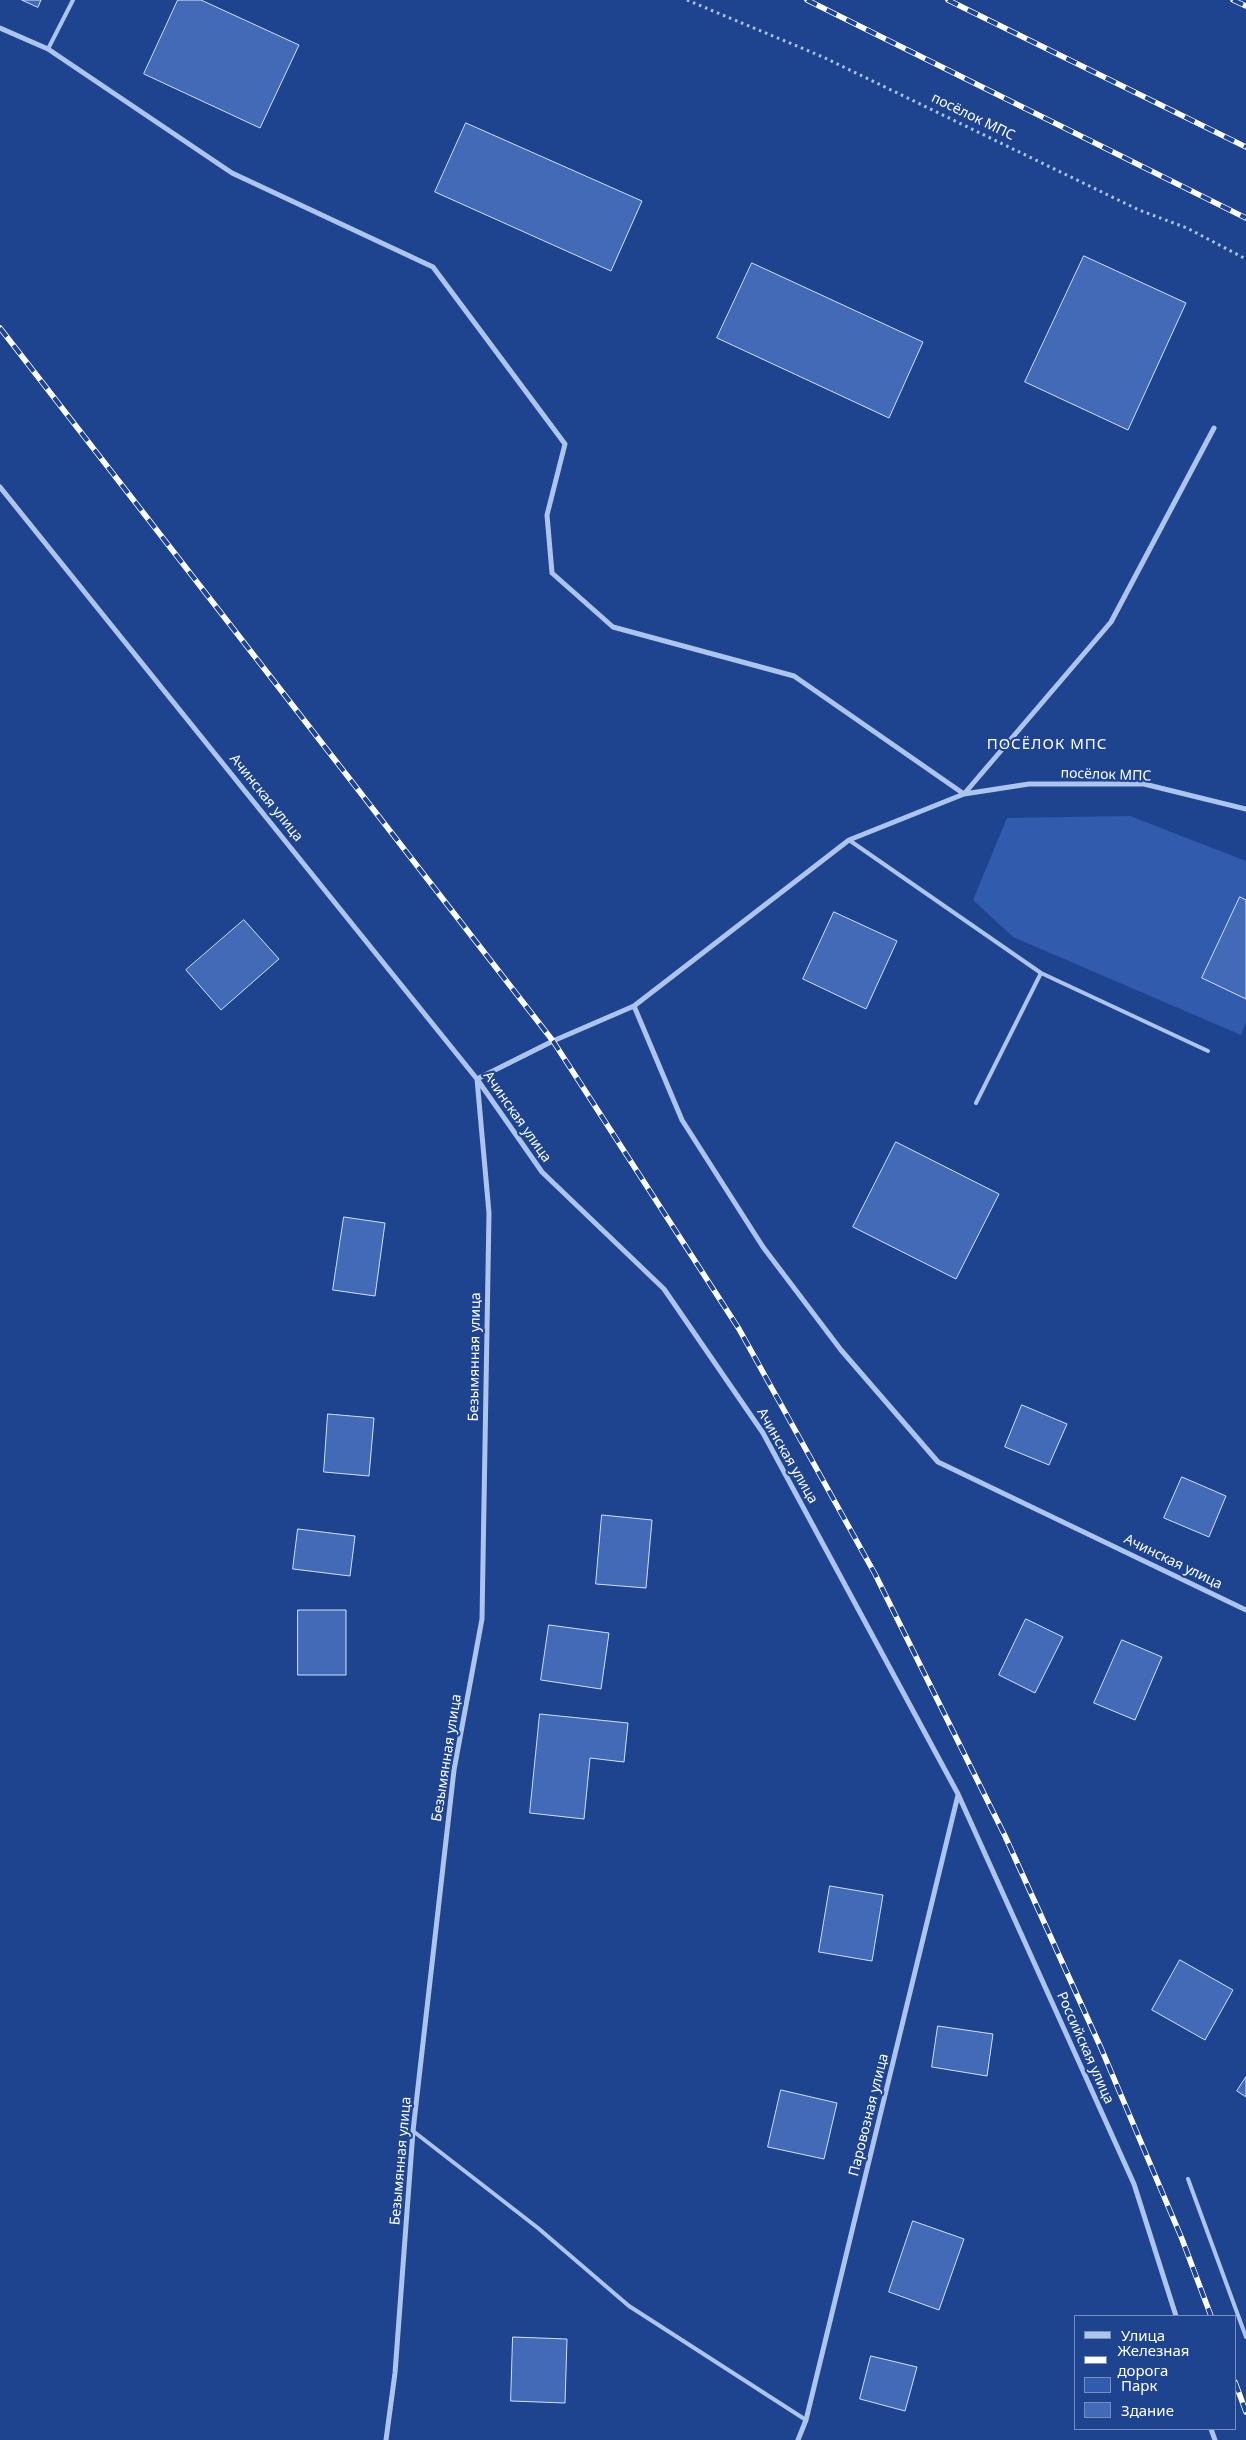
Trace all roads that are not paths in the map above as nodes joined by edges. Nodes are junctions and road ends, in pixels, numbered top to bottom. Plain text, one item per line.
1 (73, 0) edge
2 (0, 28) edge
3 (48, 49) junction
4 (1214, 428) dead end
5 (0, 487) edge
6 (964, 794) junction
7 (1246, 809) edge
8 (849, 840) junction
9 (1041, 973) junction
10 (634, 1006) junction
11 (1208, 1051) dead end
12 (477, 1079) junction
13 (976, 1103) dead end
14 (1246, 1610) edge
15 (958, 1794) junction
16 (413, 2130) junction
17 (1188, 2179) dead end
18 (1176, 2315) edge
19 (1246, 2337) edge
20 (806, 2420) junction
21 (386, 2440) edge
22 (798, 2440) edge

1 - 3 lane
2 - 3 street
3 - 6 street
4 - 6 street
5 - 12 street, Ачинская улица
6 - 7 street, посёлок МПС
6 - 8 street
8 - 9 lane
8 - 10 street
9 - 11 lane
9 - 13 lane
10 - 12 street
10 - 14 street, Ачинская улица
12 - 15 street, Ачинская улица
12 - 16 street, Безымянная улица
15 - 18 street, Российская улица
15 - 20 street, Паровозная улица
16 - 20 lane
16 - 21 street, Безымянная улица
17 - 19 lane
20 - 22 street, Паровозная улица

